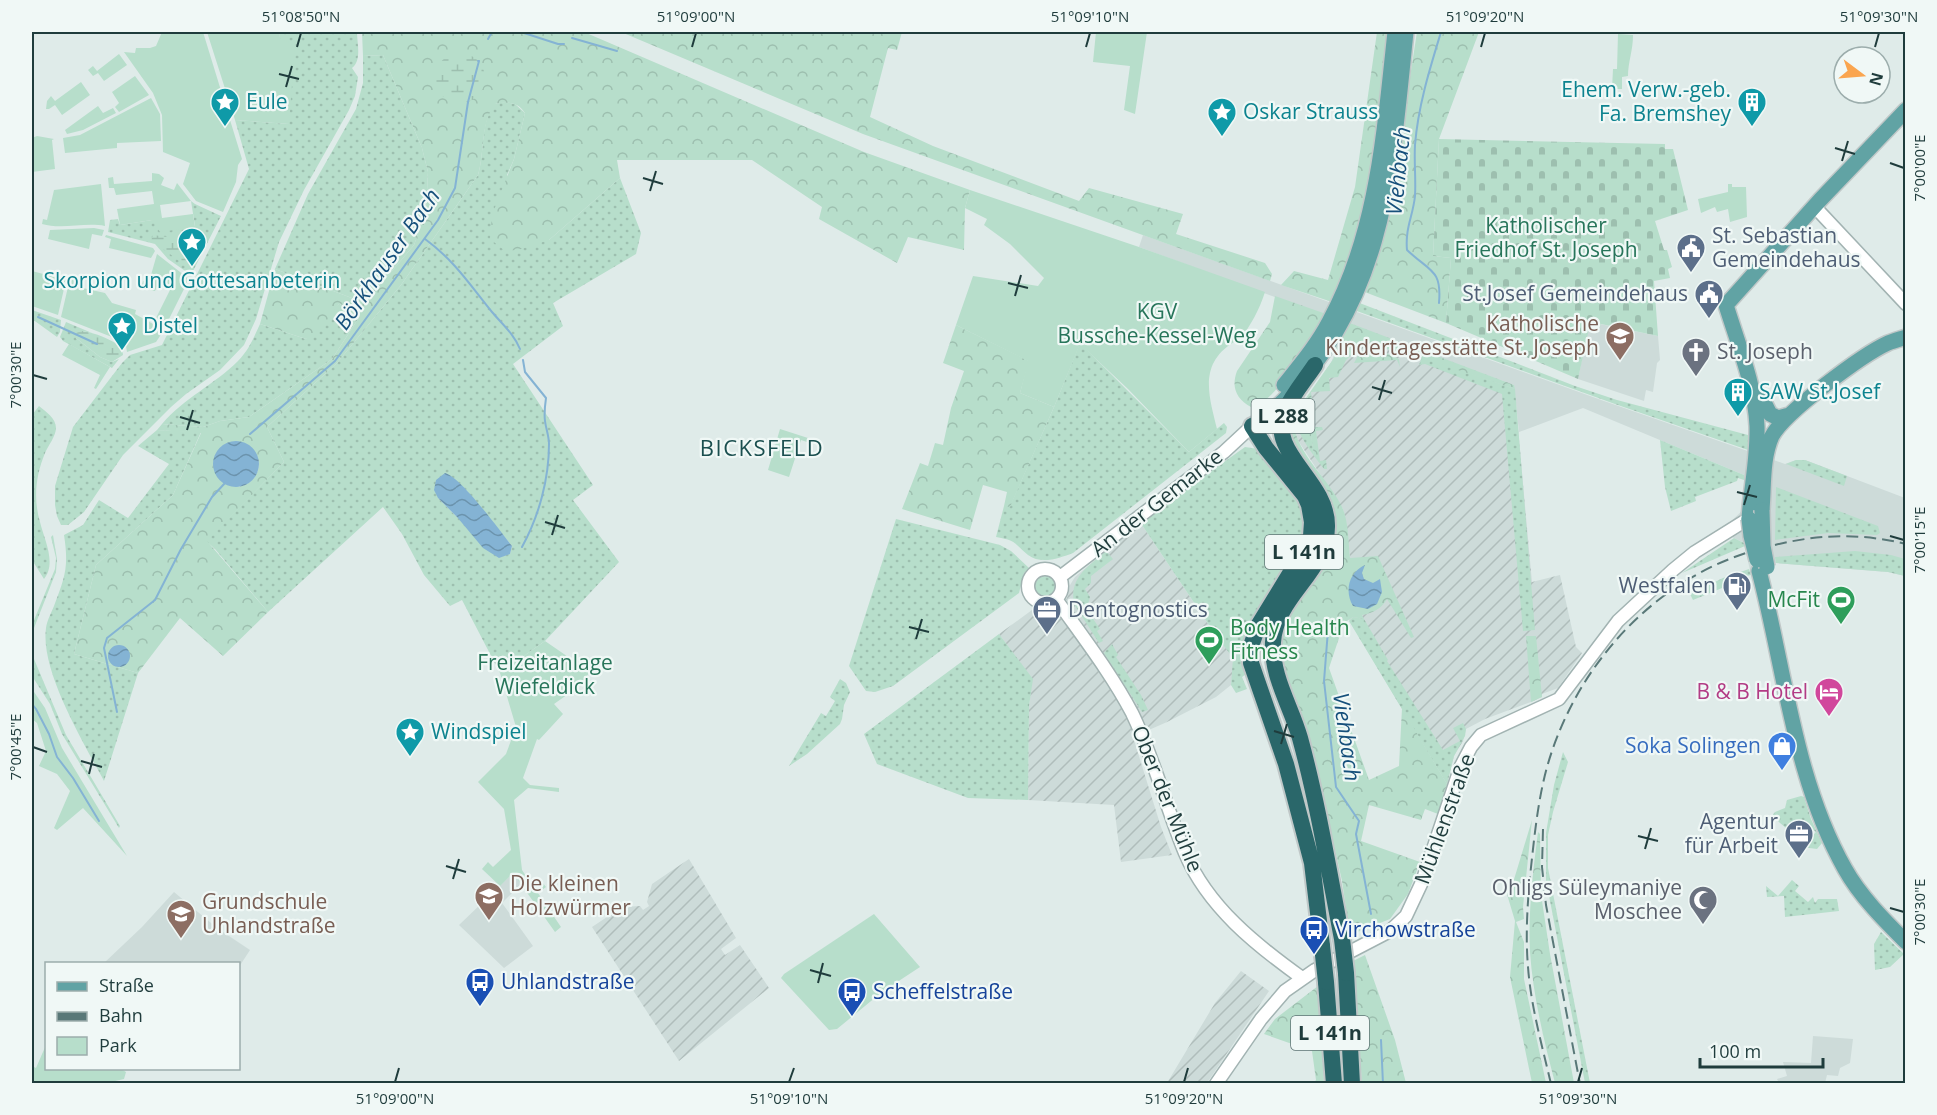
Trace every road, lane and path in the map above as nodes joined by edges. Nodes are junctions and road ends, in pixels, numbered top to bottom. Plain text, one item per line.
1 (1395, 32) edge
2 (1406, 32) edge
3 (1905, 110) edge
4 (1814, 206) junction
5 (1905, 304) edge
6 (1905, 337) edge
7 (1315, 365) junction
8 (1754, 391) junction
9 (1789, 415) junction
10 (1252, 426) junction
11 (1773, 436) junction
12 (1301, 470) junction
13 (1756, 514) junction
14 (1060, 577) junction
15 (1056, 599) junction
16 (1905, 942) edge
17 (1302, 978) junction
18 (1216, 1083) edge
19 (1334, 1083) edge
20 (1352, 1083) edge

1 - 10 main road, L 288
2 - 7 main road, L 288
3 - 4 main road
4 - 5 street
4 - 8 main road
6 - 9 main road
7 - 10 main road, L 288
7 - 12 highway, L 288
8 - 9 main road
8 - 11 main road
8 - 13 main road
9 - 11 main road
10 - 12 highway
10 - 14 street, An der Gemarke / L 288
10 - 19 highway, L 141n, bridge
11 - 13 main road
12 - 20 highway, L 141n, bridge
13 - 16 main road, bridge
13 - 17 street, Mühlenstraße
14 - 15 street
14 - 15 street
15 - 17 street, Ober der Mühle
17 - 18 street, Mühlenstraße

